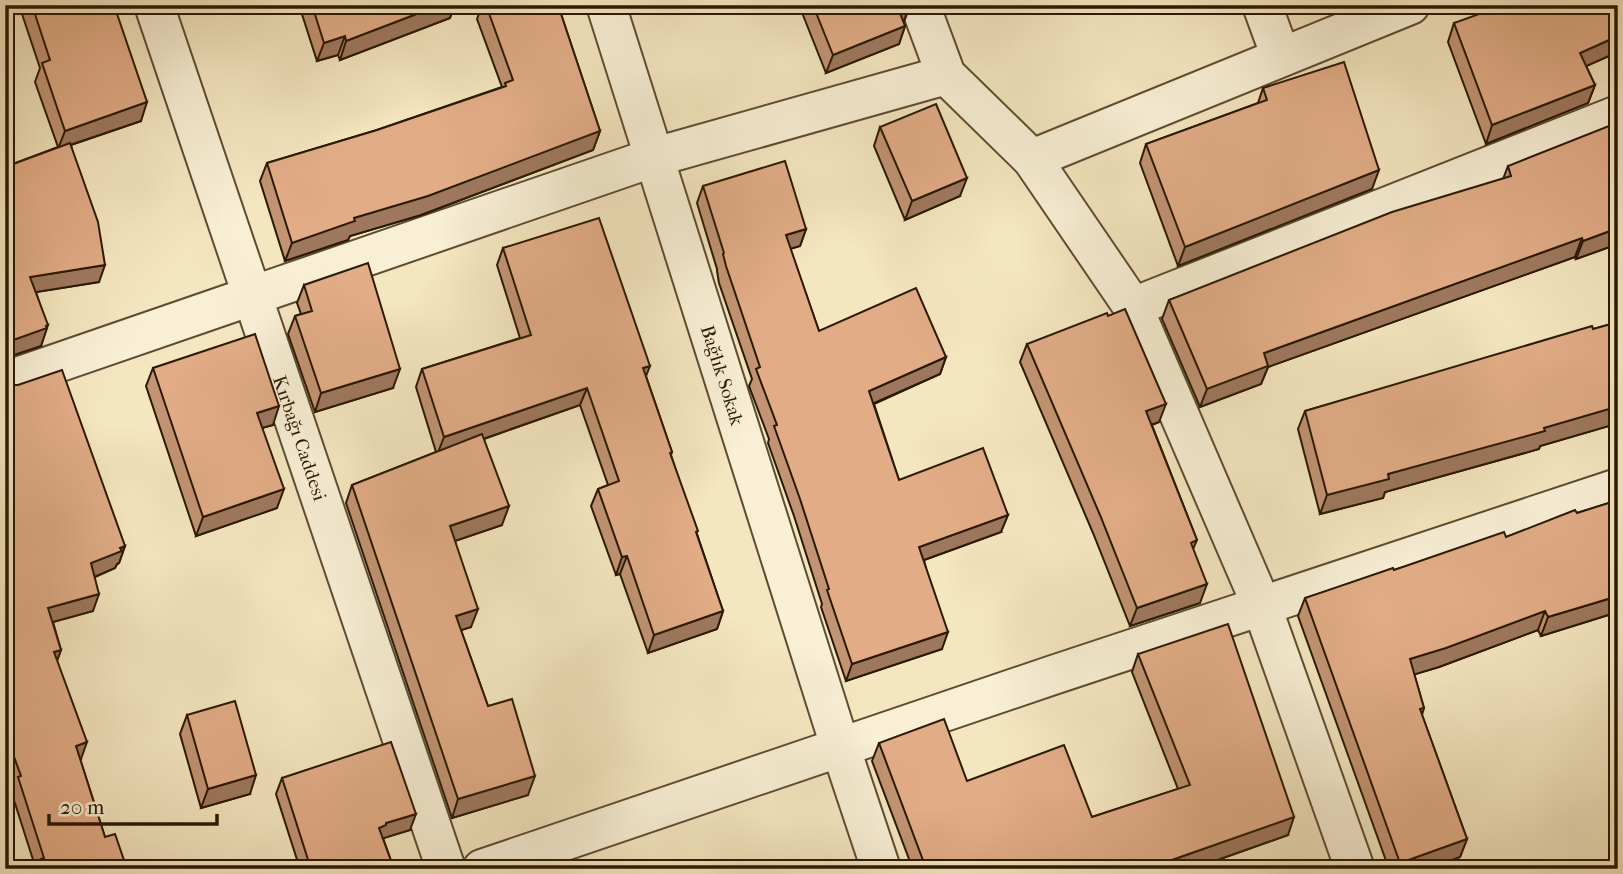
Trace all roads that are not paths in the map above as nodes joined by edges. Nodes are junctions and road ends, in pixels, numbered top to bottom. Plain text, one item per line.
1 (155, 5) edge
2 (606, 5) edge
3 (920, 5) edge
4 (1262, 5) edge
5 (1409, 5) edge
6 (1281, 57) junction
7 (946, 75) junction
8 (1618, 116) edge
9 (655, 157) junction
10 (1032, 159) junction
11 (253, 294) junction
12 (1133, 307) junction
13 (5, 381) edge
14 (1618, 488) edge
15 (1261, 604) junction
16 (840, 746) junction
17 (446, 869) edge
18 (482, 869) edge
19 (881, 869) edge
20 (1355, 869) edge

1 - 11 street, Kırbağı Caddesi
2 - 9 street, Bağlık Sokak
3 - 7 street
4 - 6 street
5 - 6 street
6 - 10 street
7 - 9 street
7 - 10 street
8 - 12 street
9 - 11 street
9 - 16 street, Bağlık Sokak
10 - 12 street
11 - 13 street
11 - 17 street, Kırbağı Caddesi
12 - 15 street
14 - 15 street
15 - 16 street
15 - 20 street
16 - 18 street
16 - 19 street, Bağlık Sokak

